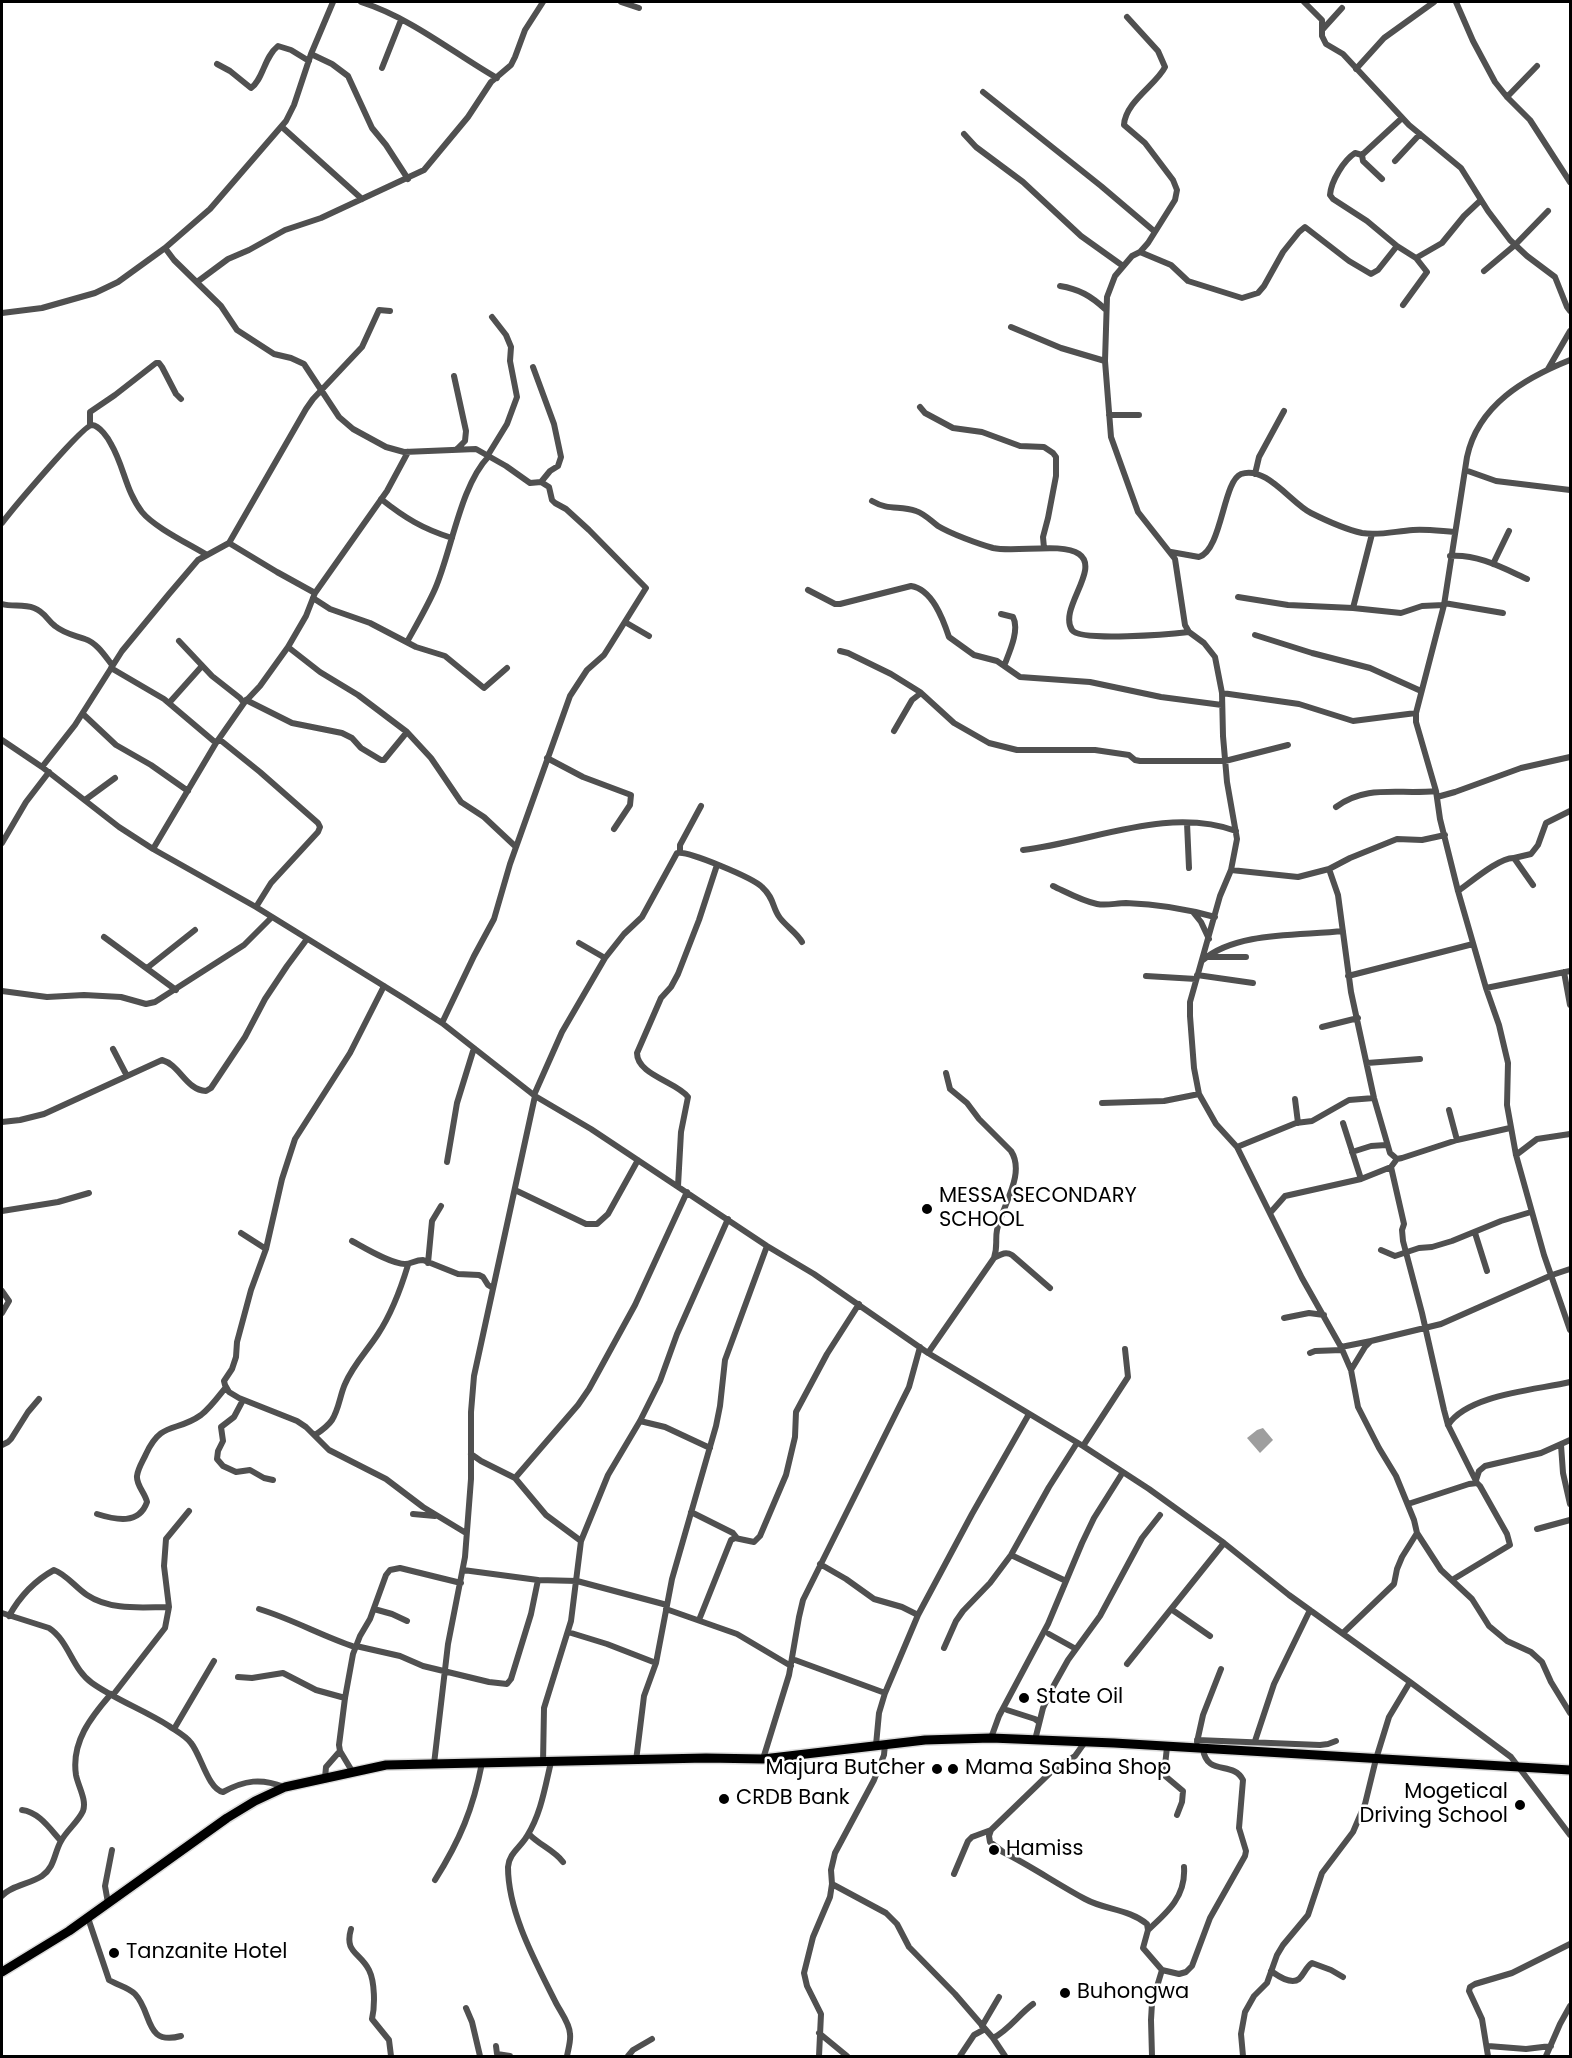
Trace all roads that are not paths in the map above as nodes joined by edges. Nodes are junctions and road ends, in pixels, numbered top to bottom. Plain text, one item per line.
1 (333, 2) edge
2 (361, 2) edge
3 (543, 2) edge
4 (621, 2) edge
5 (1304, 2) edge
6 (1434, 2) edge
7 (1456, 2) edge
8 (639, 8) dead end
9 (1342, 8) dead end
10 (1127, 17) dead end
11 (401, 20) junction
12 (1323, 29) junction
13 (311, 54) junction
14 (309, 61) junction
15 (217, 64) dead end
16 (1537, 66) dead end
17 (381, 68) dead end
18 (1356, 69) junction
19 (497, 78) junction
20 (983, 92) dead end
21 (1507, 97) junction
22 (1402, 118) junction
23 (282, 127) junction
24 (964, 134) dead end
25 (1420, 134) junction
26 (1362, 155) junction
27 (1395, 161) dead end
28 (408, 179) junction
29 (1382, 179) dead end
30 (1570, 182) edge
31 (362, 199) junction
32 (1481, 200) junction
33 (1548, 211) dead end
34 (1154, 231) junction
35 (1515, 245) junction
36 (1397, 246) junction
37 (165, 248) junction
38 (1140, 252) junction
39 (1416, 258) junction
40 (1123, 266) junction
41 (1484, 271) dead end
42 (197, 282) junction
43 (1060, 286) dead end
44 (1403, 305) dead end
45 (1105, 309) junction
46 (1570, 310) edge
47 (390, 311) dead end
48 (2, 314) edge
49 (492, 316) dead end
50 (1011, 327) dead end
51 (1570, 331) edge
52 (1570, 360) edge
53 (1105, 362) junction
54 (533, 367) dead end
55 (1548, 369) junction
56 (454, 376) dead end
57 (321, 391) junction
58 (181, 399) dead end
59 (920, 407) dead end
60 (1284, 411) dead end
61 (1109, 415) junction
62 (1139, 415) dead end
63 (90, 425) junction
64 (456, 450) junction
65 (408, 452) junction
66 (489, 455) junction
67 (1465, 470) junction
68 (1255, 474) junction
69 (541, 482) junction
70 (1570, 490) edge
71 (381, 499) junction
72 (872, 501) dead end
73 (2, 511) edge
74 (3, 521) edge
75 (1509, 531) dead end
76 (1454, 532) junction
77 (1372, 534) junction
78 (452, 538) junction
79 (229, 543) junction
80 (1044, 548) junction
81 (1170, 551) junction
82 (207, 555) junction
83 (1450, 556) junction
84 (1493, 564) junction
85 (1527, 579) dead end
86 (808, 590) dead end
87 (314, 595) junction
88 (1238, 597) dead end
89 (2, 604) edge
90 (1444, 604) junction
91 (1353, 608) junction
92 (1503, 613) dead end
93 (1001, 614) dead end
94 (625, 622) junction
95 (1189, 632) junction
96 (1255, 635) dead end
97 (649, 636) dead end
98 (179, 641) dead end
99 (407, 642) junction
100 (288, 646) junction
101 (840, 651) dead end
102 (111, 666) junction
103 (202, 666) junction
104 (1004, 666) junction
105 (507, 668) dead end
106 (1421, 691) junction
107 (921, 693) junction
108 (1222, 693) junction
109 (245, 702) junction
110 (1206, 702) junction
111 (169, 703) junction
112 (1222, 705) junction
113 (1416, 713) junction
114 (82, 714) junction
115 (1222, 714) junction
116 (894, 731) dead end
117 (407, 732) junction
118 (2, 740) edge
119 (217, 741) junction
120 (1288, 745) dead end
121 (1570, 757) edge
122 (547, 758) junction
123 (1224, 761) junction
124 (42, 766) junction
125 (50, 772) junction
126 (115, 778) dead end
127 (188, 791) junction
128 (1436, 794) junction
129 (85, 800) junction
130 (701, 806) dead end
131 (1336, 807) dead end
132 (1570, 811) edge
133 (1187, 823) junction
134 (614, 829) dead end
135 (1236, 831) junction
136 (1444, 835) junction
137 (2, 843) edge
138 (516, 847) junction
139 (153, 849) junction
140 (1023, 850) dead end
141 (680, 852) junction
142 (1514, 858) junction
143 (717, 865) junction
144 (1189, 868) dead end
145 (1329, 869) junction
146 (1231, 870) junction
147 (1533, 885) dead end
148 (1053, 886) dead end
149 (1458, 891) junction
150 (256, 907) junction
151 (1192, 911) junction
152 (272, 916) junction
153 (1215, 917) junction
154 (195, 930) dead end
155 (1343, 930) junction
156 (104, 937) dead end
157 (307, 939) junction
158 (1209, 940) junction
159 (802, 942) dead end
160 (579, 943) dead end
161 (1473, 944) junction
162 (1246, 957) dead end
163 (604, 958) junction
164 (1205, 958) junction
165 (147, 968) junction
166 (1567, 972) edge
167 (1146, 976) dead end
168 (1348, 976) junction
169 (1196, 977) junction
170 (1253, 983) dead end
171 (384, 986) junction
172 (1486, 988) junction
173 (176, 990) junction
174 (2, 991) edge
175 (1570, 1005) edge
176 (1358, 1018) junction
177 (442, 1023) junction
178 (1322, 1027) dead end
179 (474, 1048) junction
180 (113, 1049) dead end
181 (1420, 1059) dead end
182 (1367, 1063) junction
183 (946, 1073) dead end
184 (127, 1076) junction
185 (1199, 1094) junction
186 (535, 1096) junction
187 (1374, 1098) junction
188 (1295, 1099) dead end
189 (1102, 1103) dead end
190 (1449, 1110) dead end
191 (2, 1122) edge
192 (1298, 1123) junction
193 (1343, 1123) dead end
194 (1510, 1128) junction
195 (1570, 1134) edge
196 (1457, 1140) junction
197 (1386, 1145) junction
198 (1237, 1147) junction
199 (1352, 1152) junction
200 (1516, 1155) junction
201 (1397, 1159) junction
202 (638, 1160) junction
203 (447, 1162) dead end
204 (1392, 1167) junction
205 (1360, 1179) junction
206 (678, 1186) junction
207 (515, 1190) junction
208 (687, 1192) junction
209 (89, 1193) dead end
210 (441, 1206) dead end
211 (2, 1211) edge
212 (1531, 1212) junction
213 (1270, 1213) junction
214 (728, 1219) junction
215 (241, 1233) dead end
216 (1475, 1233) junction
217 (352, 1241) dead end
218 (767, 1246) junction
219 (266, 1249) junction
220 (1381, 1250) dead end
221 (1407, 1252) junction
222 (994, 1258) junction
223 (428, 1263) junction
224 (408, 1265) junction
225 (1570, 1269) edge
226 (1487, 1271) dead end
227 (1552, 1275) junction
228 (493, 1288) junction
229 (1050, 1288) dead end
230 (2, 1291) edge
231 (859, 1304) junction
232 (2, 1312) edge
233 (1324, 1315) junction
234 (1284, 1318) dead end
235 (1425, 1329) junction
236 (1570, 1330) edge
237 (1371, 1341) junction
238 (920, 1347) junction
239 (1125, 1349) dead end
240 (1341, 1349) junction
241 (928, 1353) junction
242 (1310, 1353) dead end
243 (1351, 1370) junction
244 (1570, 1382) edge
245 (226, 1388) junction
246 (39, 1399) dead end
247 (243, 1400) junction
248 (1029, 1414) junction
249 (640, 1421) junction
250 (1448, 1425) junction
251 (315, 1435) junction
252 (1570, 1440) edge
253 (2, 1444) edge
254 (1080, 1445) junction
255 (1561, 1445) junction
256 (710, 1448) junction
257 (471, 1454) junction
258 (1123, 1472) junction
259 (515, 1478) junction
260 (273, 1480) dead end
261 (1476, 1482) junction
262 (1408, 1504) junction
263 (1570, 1504) edge
264 (189, 1511) dead end
265 (691, 1512) junction
266 (97, 1514) dead end
267 (413, 1514) dead end
268 (1160, 1515) dead end
269 (438, 1517) junction
270 (1570, 1520) edge
271 (1536, 1529) dead end
272 (466, 1533) junction
273 (1418, 1533) junction
274 (735, 1538) junction
275 (581, 1541) junction
276 (1224, 1543) junction
277 (1011, 1555) junction
278 (820, 1564) junction
279 (463, 1570) junction
280 (538, 1580) junction
281 (1452, 1580) junction
282 (577, 1581) junction
283 (1066, 1581) junction
284 (461, 1583) junction
285 (169, 1607) junction
286 (666, 1607) junction
287 (259, 1609) dead end
288 (374, 1609) junction
289 (1171, 1609) junction
290 (1310, 1610) junction
291 (918, 1615) junction
292 (5, 1616) edge
293 (699, 1620) junction
294 (407, 1621) dead end
295 (568, 1632) junction
296 (1343, 1633) junction
297 (1049, 1634) dead end
298 (1210, 1636) dead end
299 (356, 1646) junction
300 (944, 1648) dead end
301 (1076, 1649) junction
302 (214, 1661) dead end
303 (656, 1663) junction
304 (793, 1663) junction
305 (1127, 1664) dead end
306 (1221, 1669) dead end
307 (445, 1670) junction
308 (237, 1677) dead end
309 (1410, 1682) junction
310 (885, 1693) junction
311 (112, 1695) junction
312 (345, 1698) junction
313 (1007, 1710) dead end
314 (1570, 1713) edge
315 (1039, 1722) junction
316 (174, 1729) junction
317 (991, 1738) junction
318 (1035, 1740) junction
319 (1255, 1741) junction
320 (1336, 1741) dead end
321 (1084, 1742) junction
322 (881, 1745) junction
323 (1199, 1746) junction
324 (1167, 1747) junction
325 (340, 1751) junction
326 (763, 1759) junction
327 (1376, 1759) junction
328 (636, 1761) junction
329 (547, 1762) junction
330 (482, 1763) junction
331 (434, 1764) junction
332 (1518, 1766) junction
333 (1570, 1770) edge
334 (352, 1771) junction
335 (325, 1778) junction
336 (285, 1787) junction
337 (22, 1810) dead end
338 (1177, 1815) dead end
339 (991, 1830) junction
340 (529, 1834) junction
341 (1570, 1834) edge
342 (61, 1841) junction
343 (112, 1850) dead end
344 (563, 1862) dead end
345 (1184, 1867) dead end
346 (954, 1874) dead end
347 (435, 1880) dead end
348 (832, 1884) junction
349 (2, 1896) edge
350 (108, 1903) junction
351 (88, 1918) junction
352 (351, 1929) dead end
353 (1149, 1930) junction
354 (1570, 1944) edge
355 (1162, 1970) junction
356 (1271, 1971) junction
357 (2, 1972) edge
358 (1343, 1977) dead end
359 (999, 1997) dead end
360 (1033, 2004) dead end
361 (1570, 2006) edge
362 (466, 2008) dead end
363 (984, 2028) junction
364 (819, 2032) junction
365 (181, 2036) dead end
366 (993, 2038) junction
367 (652, 2039) dead end
368 (496, 2046) dead end
369 (1488, 2046) junction
370 (1551, 2046) junction
371 (391, 2056) edge
372 (480, 2056) edge
373 (510, 2056) edge
374 (567, 2056) edge
375 (628, 2056) edge
376 (819, 2056) edge
377 (847, 2056) edge
378 (960, 2056) edge
379 (1005, 2056) edge
380 (1152, 2056) edge
381 (1243, 2056) edge
382 (1488, 2056) edge
383 (1546, 2056) edge

1 - 13 street
2 - 11 street
3 - 19 street
4 - 8 street
5 - 12 street
6 - 18 street
7 - 21 street
9 - 12 street
10 - 34 street
11 - 17 street
11 - 19 street
12 - 18 street
13 - 14 street
13 - 28 street
14 - 15 street
14 - 23 street
16 - 21 street
18 - 22 street
19 - 28 street
20 - 34 street
21 - 30 street
22 - 25 street
22 - 26 street
23 - 31 street
23 - 37 street
24 - 40 street
25 - 27 street
25 - 32 street
26 - 29 street
26 - 36 street
28 - 31 street
31 - 42 street
32 - 35 street
32 - 39 street
33 - 35 street
34 - 38 street
35 - 41 street
35 - 46 street
36 - 38 street
36 - 39 street
37 - 42 street
37 - 48 street
38 - 40 street
39 - 44 street
40 - 45 street
42 - 57 street
43 - 45 street
45 - 53 street
47 - 57 street
49 - 66 street
50 - 53 street
51 - 55 street
52 - 55 street
53 - 61 street
54 - 69 street
55 - 67 street
56 - 64 street
57 - 65 street
57 - 79 street
58 - 63 street
59 - 80 street
60 - 68 street
61 - 62 street
61 - 81 street
63 - 74 street
63 - 82 street
64 - 65 street
64 - 66 street
65 - 71 street
66 - 69 street
66 - 78 street
67 - 70 street
67 - 76 street
68 - 77 street
68 - 81 street
69 - 94 street
71 - 78 street
71 - 87 street
72 - 80 street
73 - 74 street
75 - 84 street
76 - 77 street
76 - 83 street
77 - 91 street
78 - 99 street
79 - 82 street
79 - 87 street
80 - 95 street
81 - 95 street
82 - 102 street
83 - 84 street
83 - 90 street
84 - 85 street
86 - 104 street
87 - 99 street
87 - 100 street
88 - 91 street
89 - 102 street
90 - 91 street
90 - 92 street
90 - 106 street
93 - 104 street
94 - 97 street
94 - 122 street
95 - 108 street
96 - 106 street
98 - 103 street
99 - 105 street
100 - 109 street
100 - 117 street
101 - 107 street
102 - 111 street
102 - 114 street
103 - 109 street
103 - 111 street
104 - 110 street
106 - 113 street
107 - 116 street
107 - 123 street
108 - 112 street
108 - 113 street
109 - 117 street
109 - 119 street
110 - 112 street
110 - 115 street
111 - 119 street
112 - 115 street
113 - 128 street
114 - 124 street
114 - 127 street
115 - 123 street
117 - 138 street
118 - 124 street
119 - 127 street
119 - 150 street
120 - 123 street
121 - 128 street
122 - 134 street
122 - 138 street
123 - 135 street
124 - 125 street
125 - 129 street
125 - 137 street
126 - 129 street
127 - 139 street
128 - 131 street
128 - 136 street
129 - 139 street
130 - 141 street
132 - 142 street
133 - 135 street
133 - 140 street
133 - 144 street
135 - 146 street
136 - 145 street
136 - 149 street
138 - 177 street
139 - 150 street
141 - 143 street
141 - 163 street
142 - 147 street
142 - 149 street
143 - 159 street
143 - 206 street
145 - 146 street
145 - 155 street
146 - 153 street
148 - 151 street
149 - 161 street
150 - 152 street
151 - 153 street
151 - 158 street
152 - 157 street
152 - 173 street
153 - 158 street
154 - 165 street
155 - 164 street
155 - 168 street
156 - 165 street
157 - 171 street
157 - 184 street
158 - 164 street
160 - 163 street
161 - 168 street
161 - 172 street
162 - 164 street
163 - 186 street
164 - 169 street
165 - 173 street
166 - 172 street
166 - 175 street
167 - 169 street
168 - 176 street
169 - 170 street
169 - 185 street
171 - 177 street
171 - 219 street
172 - 194 street
173 - 174 street
176 - 178 street
176 - 182 street
177 - 179 street
179 - 186 street
179 - 203 street
180 - 184 street
181 - 182 street
182 - 187 street
183 - 222 street
184 - 191 street
185 - 189 street
185 - 198 street
186 - 202 street
186 - 207 street
187 - 192 street
187 - 197 street
188 - 192 street
190 - 196 street
192 - 198 street
193 - 199 street
194 - 196 street
194 - 200 street
195 - 200 street
196 - 201 street
197 - 199 street
197 - 201 street
198 - 213 street
199 - 205 street
200 - 212 street
201 - 204 street
202 - 206 street
202 - 207 street
204 - 205 street
204 - 221 street
205 - 213 street
206 - 208 street
207 - 228 street
208 - 214 street
208 - 259 street
209 - 211 street
210 - 223 street
212 - 216 street
212 - 227 street
213 - 233 street
214 - 218 street
214 - 249 street
215 - 219 street
216 - 221 street
216 - 226 street
217 - 224 street
218 - 231 street
218 - 256 street
219 - 245 street
220 - 221 street
221 - 235 street
222 - 229 street
222 - 241 street
223 - 224 street
223 - 228 street
224 - 251 street
225 - 227 street
227 - 235 street
227 - 236 street
228 - 257 street
230 - 232 street
231 - 238 street
231 - 274 street
233 - 234 street
233 - 240 street
235 - 237 street
235 - 250 street
237 - 240 street
237 - 243 street
238 - 241 street
238 - 278 street
239 - 254 street
240 - 242 street
240 - 243 street
241 - 248 street
243 - 262 street
244 - 250 street
245 - 247 street
245 - 266 street
246 - 253 street
247 - 251 street
247 - 260 street
248 - 254 street
248 - 291 street
249 - 256 street
249 - 275 street
250 - 261 street
251 - 269 street
252 - 255 street
254 - 258 street
254 - 277 street
255 - 261 street
255 - 263 street
256 - 265 street
257 - 259 street
257 - 272 street
258 - 276 street
258 - 283 street
259 - 275 street
261 - 262 street
261 - 281 street
262 - 273 street
264 - 285 street
265 - 274 street
265 - 286 street
267 - 269 street
268 - 301 street
269 - 272 street
270 - 271 street
272 - 279 street
273 - 281 street
273 - 296 street
274 - 293 street
275 - 282 street
276 - 289 street
276 - 290 street
277 - 283 street
277 - 300 street
278 - 291 street
278 - 304 street
279 - 280 street
279 - 284 street
280 - 282 street
280 - 307 street
281 - 314 street
282 - 286 street
282 - 295 street
283 - 317 street
284 - 288 street
284 - 307 street
285 - 292 street
285 - 311 street
286 - 293 street
286 - 303 street
287 - 299 street
288 - 294 street
288 - 299 street
289 - 298 street
289 - 305 street
290 - 296 street
290 - 319 street
291 - 310 street
292 - 311 street
293 - 304 street
295 - 303 street
295 - 329 street
296 - 309 street
297 - 301 street
299 - 307 street
299 - 312 street
301 - 315 street
302 - 316 street
303 - 328 street
304 - 310 street
304 - 326 street
306 - 323 street
307 - 331 street
308 - 312 street
309 - 327 street
309 - 332 street
310 - 322 street
311 - 316 street
311 - 342 street
312 - 325 street
313 - 315 street
315 - 318 street
316 - 336 street
317 - 318 highway
317 - 322 highway
318 - 321 highway
319 - 320 street
319 - 323 street
321 - 324 highway
321 - 339 street
322 - 326 highway
322 - 348 street
323 - 324 highway
323 - 327 highway
323 - 355 street
324 - 338 street
325 - 334 street
325 - 335 street
326 - 328 highway
327 - 332 highway
327 - 356 street
328 - 329 highway
329 - 330 highway
329 - 340 street
330 - 331 highway
330 - 347 street
331 - 334 highway
332 - 333 highway
332 - 341 street
334 - 335 highway
335 - 336 highway
336 - 350 highway
337 - 342 street
339 - 346 street
339 - 353 street
340 - 344 street
340 - 374 street
342 - 349 street
343 - 350 street
345 - 353 street
348 - 363 street
348 - 364 street
350 - 351 highway
351 - 357 highway
351 - 365 street
352 - 371 street
353 - 355 street
354 - 369 street
355 - 380 street
356 - 358 street
356 - 381 street
359 - 363 street
360 - 366 street
361 - 370 street
362 - 372 street
363 - 366 street
363 - 378 street
364 - 376 street
364 - 377 street
366 - 379 street
367 - 375 street
368 - 373 street
369 - 370 street
369 - 382 street
370 - 383 street

